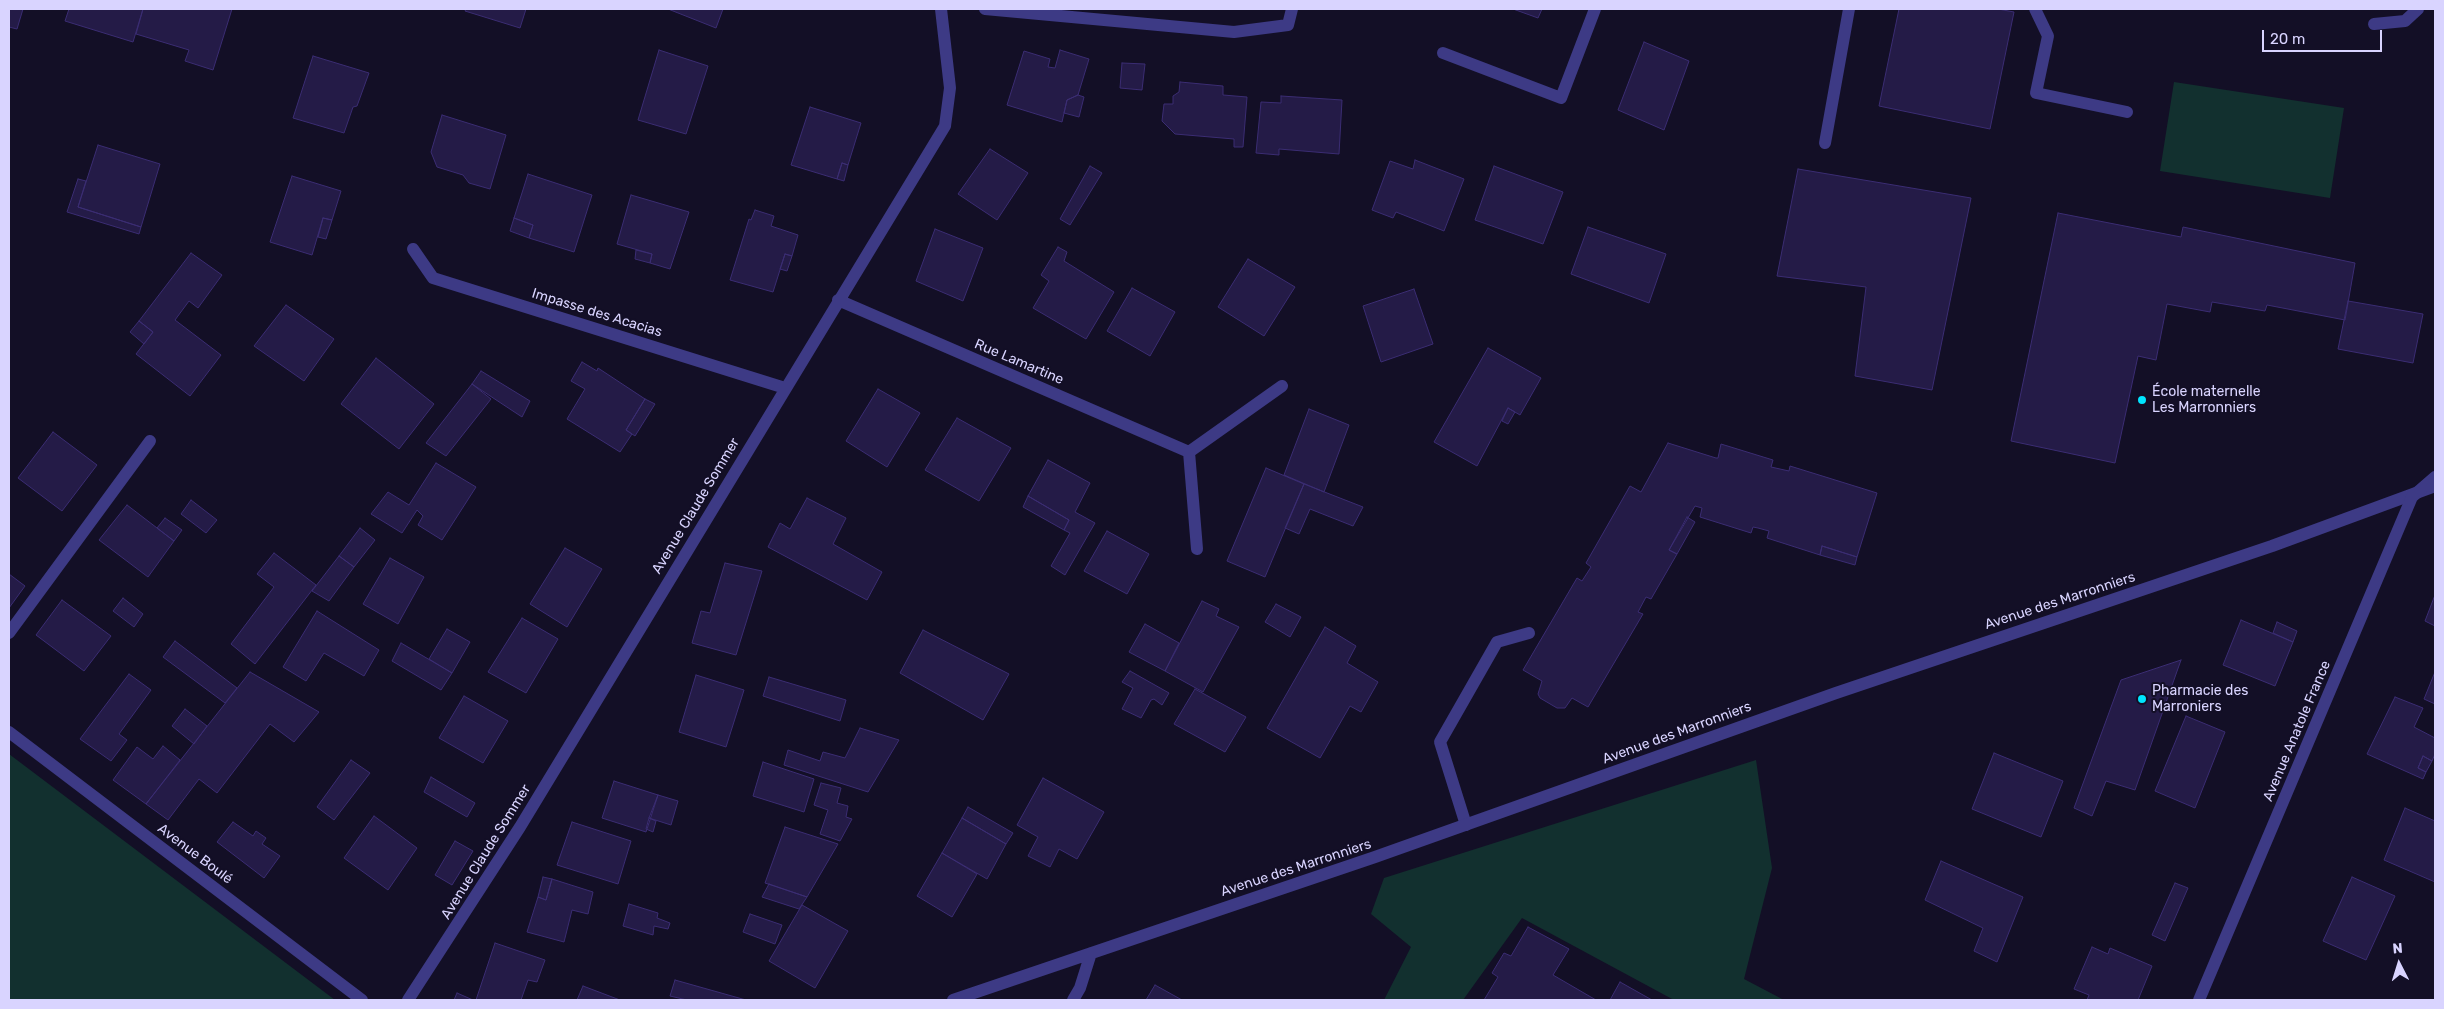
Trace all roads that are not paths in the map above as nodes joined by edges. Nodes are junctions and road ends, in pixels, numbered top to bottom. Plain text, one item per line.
1 (941, 9) edge
2 (985, 9) edge
3 (1292, 9) edge
4 (1594, 9) edge
5 (1849, 9) edge
6 (2035, 9) edge
7 (2418, 9) edge
8 (2374, 24) dead end
9 (1443, 53) dead end
10 (2128, 112) dead end
11 (1825, 143) dead end
12 (413, 249) dead end
13 (838, 300) junction
14 (1282, 386) dead end
15 (784, 388) junction
16 (150, 441) dead end
17 (1189, 452) junction
18 (2435, 477) edge
19 (2435, 486) edge
20 (2412, 497) junction
21 (1197, 549) dead end
22 (9, 633) edge
23 (1529, 633) dead end
24 (9, 732) edge
25 (1466, 825) junction
26 (1091, 953) junction
27 (362, 1000) edge
28 (408, 1000) edge
29 (953, 1000) edge
30 (1073, 1000) edge
31 (2199, 1000) edge

1 - 13 street, Avenue Claude Sommer
2 - 3 street
4 - 9 street
5 - 11 street
6 - 10 street
7 - 8 street
12 - 15 street, Impasse des Acacias
13 - 15 street, Avenue Claude Sommer
13 - 17 street, Rue Lamartine
14 - 17 street
15 - 28 street, Avenue Claude Sommer
16 - 22 street
17 - 21 street
18 - 20 street
19 - 20 street
20 - 25 street, Avenue des Marronniers
20 - 31 street, Avenue Anatole France
23 - 25 street
24 - 27 street, Avenue Boulé
25 - 26 street, Avenue des Marronniers
26 - 29 street, Avenue des Marronniers
26 - 30 street

